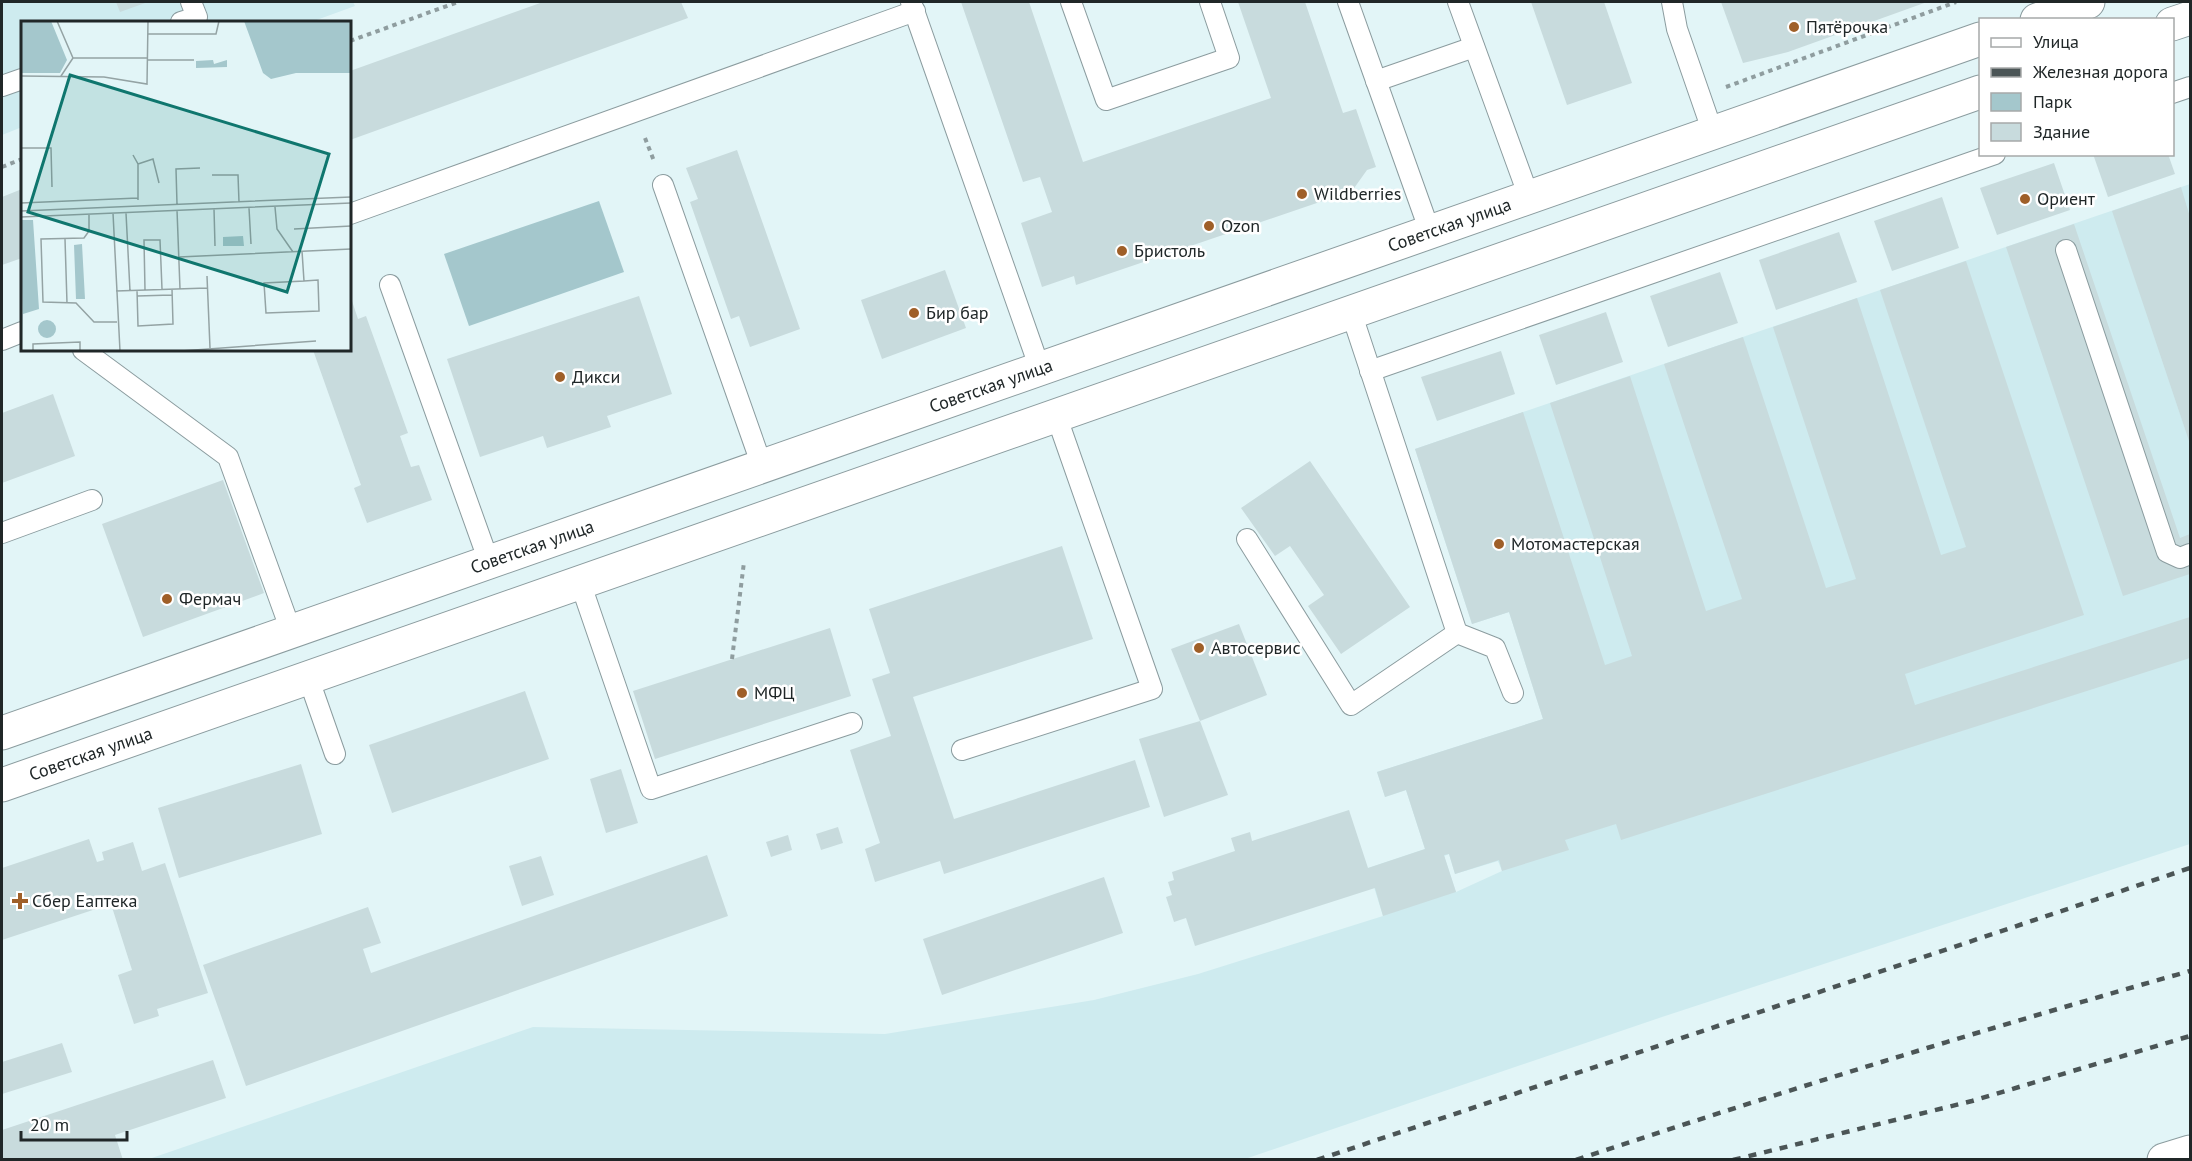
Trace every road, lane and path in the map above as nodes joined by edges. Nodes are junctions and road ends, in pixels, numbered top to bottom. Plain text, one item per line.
1 (191, 2) edge
2 (458, 2) edge
3 (1071, 2) edge
4 (1210, 2) edge
5 (1348, 2) edge
6 (1458, 2) edge
7 (1672, 2) edge
8 (2088, 2) edge
9 (913, 6) edge
10 (2043, 18) edge
11 (2190, 18) edge
12 (184, 21) edge
13 (2174, 23) edge
14 (1979, 39) edge
15 (351, 41) edge
16 (1474, 47) junction
17 (21, 79) edge
18 (1376, 81) junction
19 (2, 86) edge
20 (2190, 87) edge
21 (1979, 92) edge
22 (2174, 92) edge
23 (635, 112) junction
24 (1713, 133) junction
25 (1989, 156) edge
26 (21, 159) edge
27 (2, 167) edge
28 (663, 185) joint
29 (1529, 197) junction
30 (351, 214) edge
31 (1430, 232) junction
32 (2066, 250) dead end
33 (390, 285) dead end
34 (1351, 312) junction
35 (21, 332) edge
36 (2, 340) edge
37 (83, 351) edge
38 (1040, 369) junction
39 (1370, 370) junction
40 (1056, 415) junction
41 (762, 466) junction
42 (92, 500) dead end
43 (2, 533) edge
44 (1247, 539) dead end
45 (2190, 554) edge
46 (489, 562) junction
47 (580, 582) junction
48 (291, 631) junction
49 (1457, 633) junction
50 (308, 678) junction
51 (1513, 693) dead end
52 (852, 723) dead end
53 (2, 732) edge
54 (962, 750) dead end
55 (335, 754) dead end
56 (2, 785) edge
57 (2190, 1152) edge
58 (2164, 1160) edge

1 - 12 lane
2 - 15 path
3 - 4 lane
5 - 18 lane
6 - 16 lane
7 - 24 lane
8 - 10 main road
9 - 23 lane
9 - 38 lane
11 - 13 main road
14 - 24 main road, Советская улица
16 - 18 lane
16 - 29 lane
17 - 19 lane
18 - 31 lane
20 - 22 lane
21 - 34 main road, Советская улица
23 - 28 path
23 - 30 lane
24 - 29 main road, Советская улица
25 - 39 lane
26 - 27 path
28 - 41 lane
29 - 31 main road, Советская улица
31 - 38 main road, Советская улица
32 - 45 lane
33 - 46 lane
34 - 39 lane
34 - 40 main road, Советская улица
35 - 36 lane
37 - 48 lane
38 - 41 main road, Советская улица
39 - 49 lane
40 - 47 main road, Советская улица
40 - 54 lane
41 - 46 main road, Советская улица
42 - 43 lane
44 - 49 lane
46 - 48 main road, Советская улица
47 - 50 main road, Советская улица
47 - 52 lane
48 - 53 main road, Советская улица
49 - 51 lane
50 - 55 lane
50 - 56 main road, Советская улица
57 - 58 main road

